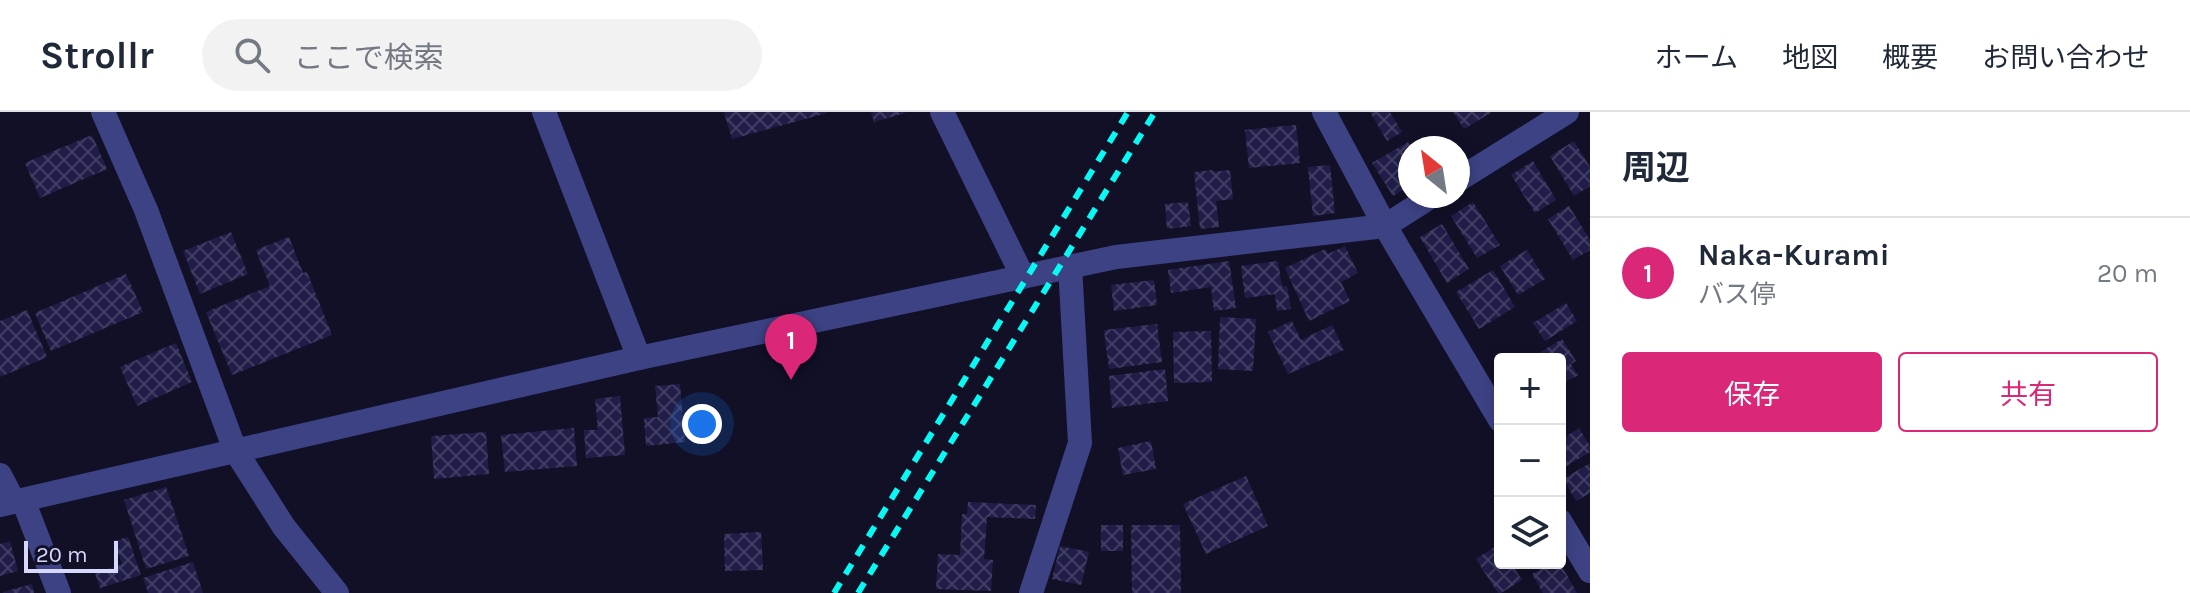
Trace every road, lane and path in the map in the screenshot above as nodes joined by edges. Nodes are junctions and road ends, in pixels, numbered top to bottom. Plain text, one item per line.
1 (103, 112) edge
2 (544, 112) edge
3 (942, 112) edge
4 (1324, 112) edge
5 (1567, 112) edge
6 (1470, 173) edge
7 (1413, 208) edge
8 (1385, 226) junction
9 (1070, 266) junction
10 (1023, 277) junction
11 (639, 358) junction
12 (1494, 410) edge
13 (235, 450) junction
14 (0, 475) edge
15 (12, 502) edge
16 (1566, 531) edge
17 (1590, 571) edge
18 (59, 593) edge
19 (337, 593) edge
20 (1031, 593) edge

1 - 13 street
2 - 11 street
3 - 10 street
4 - 8 street
5 - 6 street
7 - 8 street
8 - 9 street
8 - 12 street
9 - 10 street
9 - 20 street
10 - 11 street
11 - 13 street
13 - 15 street
13 - 19 street
14 - 15 street
15 - 18 street
16 - 17 street

